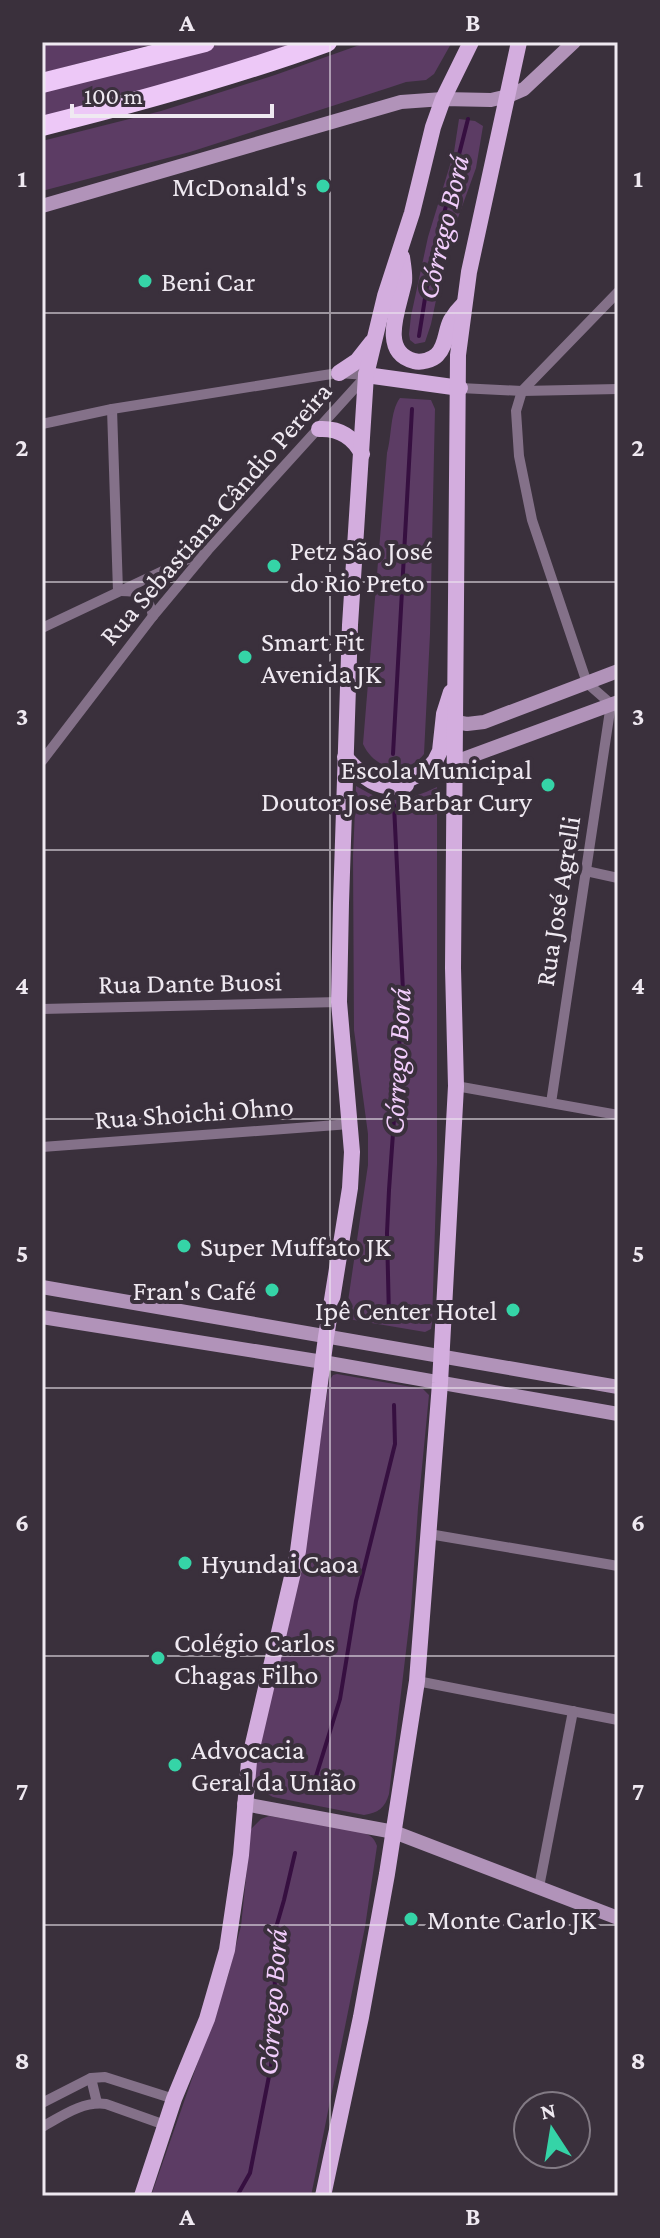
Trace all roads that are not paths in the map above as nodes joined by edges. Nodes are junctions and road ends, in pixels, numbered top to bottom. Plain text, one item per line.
1 (205, 42) edge
2 (327, 42) edge
3 (471, 42) edge
4 (519, 42) edge
5 (574, 42) edge
6 (42, 83) edge
7 (508, 96) junction
8 (443, 99) junction
9 (42, 126) edge
10 (42, 206) edge
11 (401, 252) junction
12 (618, 292) edge
13 (465, 302) junction
14 (377, 334) junction
15 (339, 373) junction
16 (366, 375) junction
17 (460, 388) junction
18 (618, 389) edge
19 (522, 391) junction
20 (112, 409) junction
21 (42, 424) edge
22 (319, 429) junction
23 (362, 454) junction
24 (208, 550) junction
25 (118, 591) junction
26 (153, 616) junction
27 (42, 628) edge
28 (618, 671) edge
29 (456, 677) junction
30 (587, 683) junction
31 (614, 703) edge
32 (456, 722) junction
33 (345, 757) junction
34 (42, 761) edge
35 (455, 762) junction
36 (396, 786) junction
37 (586, 871) junction
38 (618, 878) edge
39 (339, 1002) junction
40 (42, 1009) edge
41 (456, 1086) junction
42 (551, 1103) junction
43 (618, 1115) edge
44 (350, 1124) junction
45 (42, 1147) edge
46 (42, 1287) edge
47 (42, 1317) edge
48 (283, 1328) junction
49 (326, 1337) junction
50 (277, 1354) junction
51 (442, 1357) junction
52 (323, 1362) junction
53 (440, 1383) junction
54 (618, 1387) edge
55 (618, 1414) edge
56 (429, 1534) junction
57 (618, 1566) edge
58 (417, 1681) junction
59 (573, 1711) junction
60 (618, 1720) edge
61 (244, 1804) junction
62 (394, 1832) junction
63 (539, 1887) junction
64 (618, 1918) edge
65 (91, 2078) junction
66 (174, 2099) junction
67 (42, 2103) edge
68 (97, 2103) junction
69 (165, 2125) junction
70 (42, 2127) edge
71 (142, 2196) edge
72 (323, 2196) edge

1 - 6 highway
2 - 9 highway
3 - 8 main road
4 - 7 main road
5 - 7 main road
7 - 8 main road
7 - 13 main road
8 - 10 main road
8 - 11 main road
11 - 13 main road
11 - 14 main road
12 - 19 street
13 - 17 main road
14 - 15 main road
14 - 16 main road
15 - 16 street
15 - 20 street
16 - 17 main road
16 - 22 street, Rua Sebastiana Cândio Pereira
16 - 23 main road
17 - 19 street
17 - 29 main road
18 - 19 street
19 - 30 street
20 - 21 street
20 - 25 street
22 - 23 main road
22 - 24 street, Rua Sebastiana Cândio Pereira
23 - 33 main road
24 - 25 street
24 - 26 street, Rua Sebastiana Cândio Pereira
25 - 26 street
25 - 27 street
26 - 34 street, Rua Sebastiana Cândio Pereira
28 - 30 main road
29 - 32 main road
29 - 36 main road
30 - 31 street
30 - 32 main road
31 - 35 main road
31 - 37 street, Rua José Agrelli
32 - 35 main road
33 - 36 main road
33 - 39 main road
35 - 36 main road
35 - 41 main road
37 - 38 street
37 - 42 street, Rua José Agrelli
39 - 40 street, Rua Dante Buosi
39 - 44 main road
41 - 42 street
41 - 51 main road
42 - 43 street
44 - 45 street, Rua Shoichi Ohno
44 - 49 main road
46 - 48 main road
47 - 50 main road
48 - 49 main road
48 - 50 main road
49 - 51 main road
49 - 52 main road
50 - 52 main road
51 - 53 main road
51 - 54 main road
52 - 53 main road
52 - 61 main road
53 - 55 main road
53 - 56 main road
56 - 57 street
56 - 58 main road
58 - 59 street
58 - 62 main road
59 - 60 street
59 - 63 street
61 - 62 main road
61 - 66 main road
62 - 63 main road
62 - 72 main road
63 - 64 main road
65 - 66 street
65 - 67 street
65 - 68 street
66 - 69 main road
68 - 69 street
68 - 70 street
69 - 71 main road

